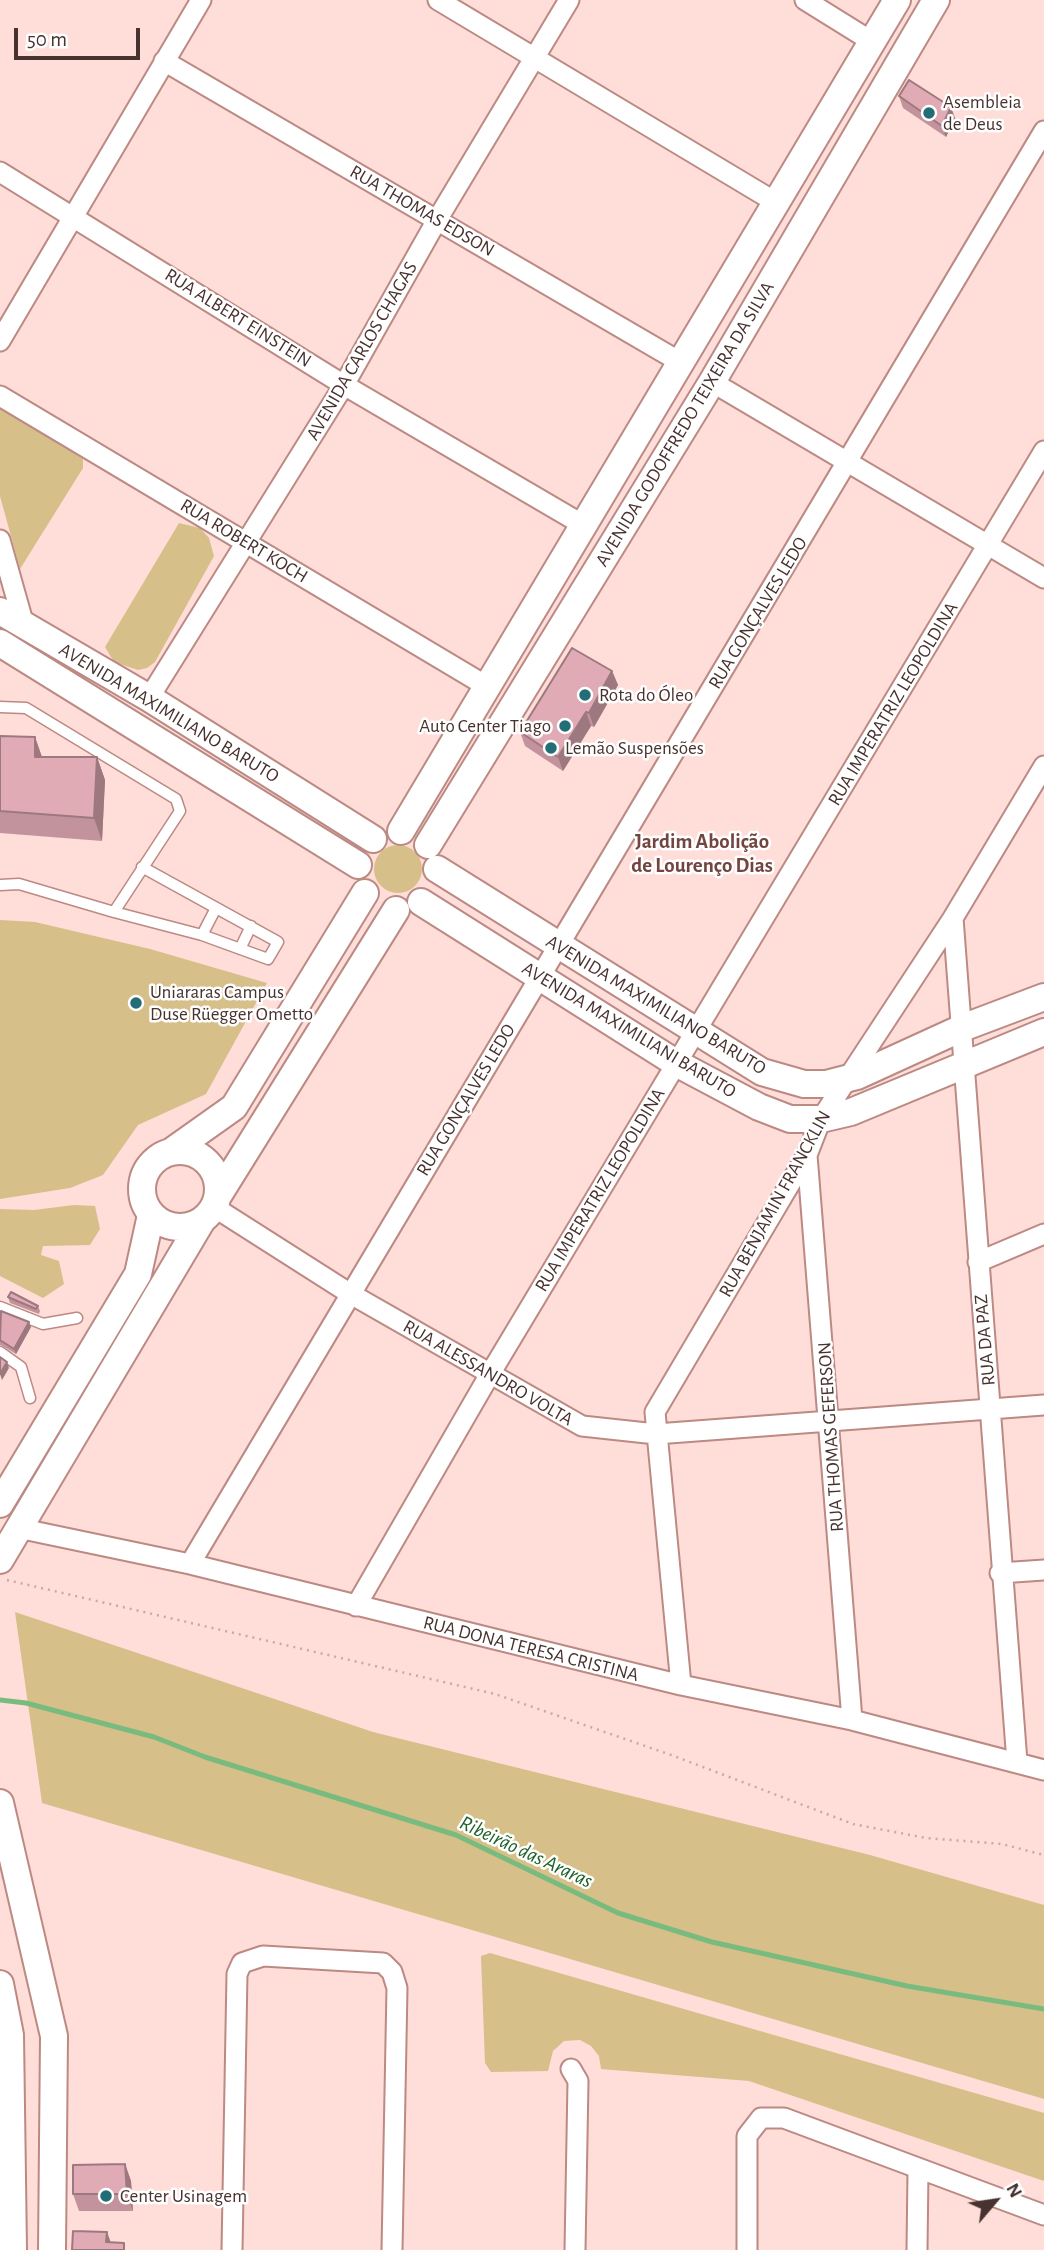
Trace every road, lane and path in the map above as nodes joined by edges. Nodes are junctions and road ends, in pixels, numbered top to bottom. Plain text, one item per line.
1 (201, 0) edge
2 (438, 0) edge
3 (569, 0) edge
4 (805, 0) edge
5 (897, 0) edge
6 (936, 0) edge
7 (871, 41) junction
8 (535, 58) junction
9 (164, 61) junction
10 (1044, 131) edge
11 (0, 172) edge
12 (777, 203) junction
13 (75, 216) junction
14 (437, 220) junction
15 (0, 341) edge
16 (680, 362) junction
17 (712, 382) junction
18 (344, 385) junction
19 (0, 396) edge
20 (1044, 452) edge
21 (847, 463) junction
22 (585, 526) junction
23 (0, 540) edge
24 (247, 542) junction
25 (989, 546) junction
26 (1044, 578) edge
27 (0, 611) edge
28 (24, 625) junction
29 (2, 647) edge
30 (488, 687) junction
31 (149, 698) junction
32 (0, 707) edge
33 (1044, 766) edge
34 (401, 831) junction
35 (373, 839) junction
36 (432, 857) junction
37 (358, 865) junction
38 (142, 867) junction
39 (0, 886) edge
40 (365, 893) junction
41 (408, 906) junction
42 (216, 908) junction
43 (114, 912) junction
44 (953, 918) junction
45 (251, 926) junction
46 (202, 935) junction
47 (560, 947) junction
48 (240, 949) junction
49 (540, 977) junction
50 (1044, 997) edge
51 (962, 1028) junction
52 (696, 1030) junction
53 (1044, 1032) edge
54 (676, 1063) junction
55 (963, 1066) junction
56 (849, 1078) junction
57 (821, 1119) junction
58 (172, 1152) junction
59 (807, 1155) junction
60 (211, 1208) junction
61 (151, 1216) junction
62 (1044, 1234) edge
63 (978, 1262) junction
64 (349, 1293) junction
65 (0, 1307) edge
66 (77, 1318) dead end
67 (0, 1352) edge
68 (490, 1374) junction
69 (30, 1398) dead end
70 (1044, 1405) edge
71 (990, 1407) junction
72 (830, 1423) junction
73 (656, 1434) junction
74 (0, 1504) edge
75 (18, 1528) junction
76 (0, 1560) edge
77 (190, 1564) junction
78 (1044, 1570) edge
79 (1000, 1573) junction
80 (0, 1579) edge
81 (356, 1606) junction
82 (681, 1685) junction
83 (852, 1720) junction
84 (1017, 1762) junction
85 (1044, 1770) edge
86 (0, 1803) edge
87 (1044, 1856) edge
88 (0, 1984) edge
89 (571, 2069) dead end
90 (918, 2171) junction
91 (1044, 2216) edge
92 (13, 2250) edge
93 (52, 2250) edge
94 (232, 2250) edge
95 (392, 2250) edge
96 (575, 2250) edge
97 (747, 2250) edge
98 (917, 2250) edge

1 - 9 street
2 - 8 street
3 - 8 street, AVENIDA CARLOS CHAGAS
4 - 7 street
5 - 7 street, AVENIDA GODOFFREDO TEIXEIRA DA SILVA
6 - 17 street, AVENIDA GODOFFREDO TEIXEIRA DA SILVA
7 - 12 street, AVENIDA GODOFFREDO TEIXEIRA DA SILVA
8 - 12 street
8 - 14 street, AVENIDA CARLOS CHAGAS
9 - 13 street
9 - 14 street, RUA THOMAS EDSON
10 - 21 street, RUA GONÇALVES LEDO
11 - 13 street, RUA ALBERT EINSTEIN
12 - 16 street, AVENIDA GODOFFREDO TEIXEIRA DA SILVA
13 - 15 street
13 - 18 street, RUA ALBERT EINSTEIN
14 - 16 street, RUA THOMAS EDSON
14 - 18 street, AVENIDA CARLOS CHAGAS
16 - 22 street, AVENIDA GODOFFREDO TEIXEIRA DA SILVA
17 - 21 street
17 - 36 street, AVENIDA GODOFFREDO TEIXEIRA DA SILVA
18 - 22 street, RUA ALBERT EINSTEIN
18 - 24 street, AVENIDA CARLOS CHAGAS
19 - 24 street, RUA ROBERT KOCH
20 - 25 street, RUA IMPERATRIZ LEOPOLDINA
21 - 25 street
21 - 47 street, RUA GONÇALVES LEDO
22 - 30 street, AVENIDA GODOFFREDO TEIXEIRA DA SILVA
23 - 28 street
24 - 30 street, RUA ROBERT KOCH
24 - 31 street, AVENIDA CARLOS CHAGAS
25 - 26 street
25 - 52 street, RUA IMPERATRIZ LEOPOLDINA
27 - 28 street, AVENIDA MAXIMILIANO BARUTO
28 - 29 street
28 - 31 street, AVENIDA MAXIMILIANO BARUTO
29 - 37 street, AVENIDA MAXIMILIANO BARUTO
30 - 34 street, AVENIDA GODOFFREDO TEIXEIRA DA SILVA
31 - 35 street, AVENIDA MAXIMILIANO BARUTO
32 - 38 lane
33 - 44 street, RUA BENJAMIN FRANCKLIN
34 - 35 street
34 - 36 street
35 - 37 street
36 - 41 street
36 - 47 street, AVENIDA MAXIMILIANO BARUTO
37 - 40 street
38 - 42 lane
38 - 43 lane
39 - 43 lane
40 - 41 street
40 - 58 street
41 - 49 street, AVENIDA MAXIMILIANI BARUTO
41 - 60 street
42 - 45 lane
42 - 46 lane
43 - 46 lane
44 - 51 street, RUA DA PAZ
44 - 56 street, RUA BENJAMIN FRANCKLIN
45 - 48 lane
45 - 48 lane
46 - 48 lane
47 - 49 street, RUA GONÇALVES LEDO
47 - 52 street, AVENIDA MAXIMILIANO BARUTO
49 - 54 street, AVENIDA MAXIMILIANI BARUTO
49 - 64 street, RUA GONÇALVES LEDO
50 - 51 street, AVENIDA MAXIMILIANO BARUTO
51 - 55 street, RUA DA PAZ
51 - 56 street, AVENIDA MAXIMILIANO BARUTO
52 - 54 street, RUA IMPERATRIZ LEOPOLDINA
52 - 56 street, AVENIDA MAXIMILIANO BARUTO
53 - 55 street, AVENIDA MAXIMILIANI BARUTO
54 - 57 street, AVENIDA MAXIMILIANI BARUTO
54 - 68 street, RUA IMPERATRIZ LEOPOLDINA
55 - 57 street, AVENIDA MAXIMILIANI BARUTO
55 - 63 street, RUA DA PAZ
56 - 57 street, RUA BENJAMIN FRANCKLIN
57 - 59 street, RUA BENJAMIN FRANCKLIN
58 - 60 street
58 - 61 street
59 - 72 street, RUA THOMAS GEFERSON
59 - 73 street, RUA BENJAMIN FRANCKLIN
60 - 61 street
60 - 64 street, RUA ALESSANDRO VOLTA
60 - 75 street
61 - 74 street
62 - 63 street
63 - 71 street, RUA DA PAZ
64 - 68 street, RUA ALESSANDRO VOLTA
64 - 77 street, RUA GONÇALVES LEDO
65 - 66 lane
67 - 69 lane
68 - 73 street, RUA ALESSANDRO VOLTA
68 - 81 street, RUA IMPERATRIZ LEOPOLDINA
70 - 71 street, RUA ALESSANDRO VOLTA
71 - 72 street, RUA ALESSANDRO VOLTA
71 - 79 street, RUA DA PAZ
72 - 73 street, RUA ALESSANDRO VOLTA
72 - 83 street, RUA THOMAS GEFERSON
73 - 82 street, RUA BENJAMIN FRANCKLIN
75 - 76 street
75 - 77 street, RUA DONA TERESA CRISTINA
77 - 81 street, RUA DONA TERESA CRISTINA
78 - 79 street
79 - 84 street, RUA DA PAZ
80 - 87 path
81 - 82 street, RUA DONA TERESA CRISTINA
82 - 83 street, RUA DONA TERESA CRISTINA
83 - 84 street, RUA DONA TERESA CRISTINA
84 - 85 street, RUA DONA TERESA CRISTINA
86 - 93 street
88 - 92 street
89 - 96 street
90 - 91 street
90 - 97 street
90 - 98 street
94 - 95 street

